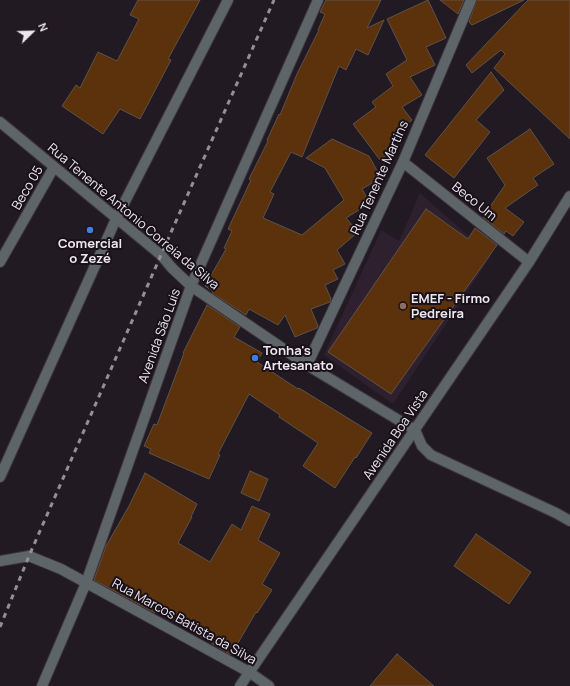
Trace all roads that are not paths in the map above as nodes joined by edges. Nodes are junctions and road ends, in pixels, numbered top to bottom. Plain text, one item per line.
1 (228, 0) edge
2 (318, 0) edge
3 (471, 0) edge
4 (0, 122) edge
5 (403, 162) junction
6 (54, 167) junction
7 (570, 196) edge
8 (116, 219) junction
9 (0, 262) edge
10 (529, 262) junction
11 (191, 286) junction
12 (307, 365) junction
13 (415, 430) junction
14 (0, 477) edge
15 (570, 521) edge
16 (0, 561) edge
17 (86, 582) junction
18 (249, 672) junction
19 (42, 686) edge
20 (240, 686) edge
21 (269, 686) edge

1 - 8 street
2 - 11 street, Avenida São Luis
3 - 5 street, Rua Tenente Martins
4 - 6 street, Rua Tenente Antonio Correia da Silva
5 - 10 street, Beco Um
5 - 12 street, Rua Tenente Martins
6 - 8 street, Rua Tenente Antonio Correia da Silva
6 - 9 street, Beco 05
7 - 10 street, Avenida Boa Vista
8 - 11 street, Rua Tenente Antonio Correia da Silva
8 - 14 street
10 - 13 street, Avenida Boa Vista
11 - 12 street, Rua Tenente Antonio Correia da Silva
11 - 17 street, Avenida São Luis
12 - 13 street, Rua Tenente Antonio Correia da Silva
13 - 15 street
13 - 18 street, Avenida Boa Vista
16 - 17 street, Rua Marcos Batista da Silva
17 - 18 street, Rua Marcos Batista da Silva
17 - 19 street, Avenida São Luis
18 - 20 street, Avenida Boa Vista
18 - 21 street, Rua Marcos Batista da Silva

